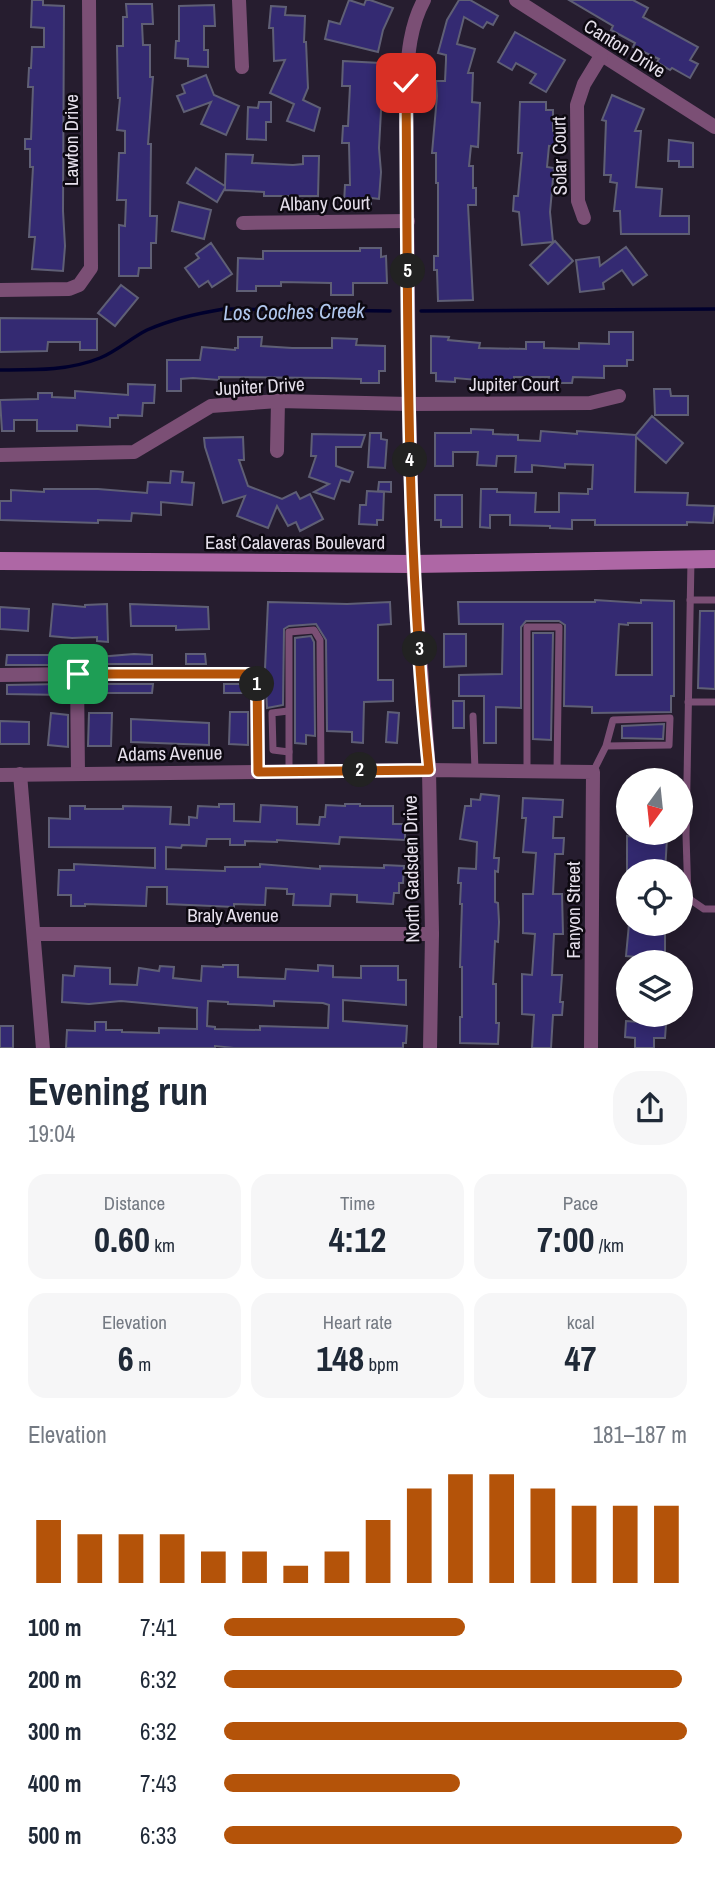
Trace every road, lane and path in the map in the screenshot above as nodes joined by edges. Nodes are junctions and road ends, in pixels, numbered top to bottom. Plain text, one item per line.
1 (89, 0) edge
2 (239, 0) edge
3 (425, 0) edge
4 (516, 0) edge
5 (601, 56) junction
6 (242, 67) dead end
7 (715, 127) edge
8 (584, 218) dead end
9 (408, 221) junction
10 (243, 223) dead end
11 (0, 290) edge
12 (619, 396) dead end
13 (278, 401) junction
14 (409, 404) junction
15 (277, 451) dead end
16 (0, 455) edge
17 (691, 559) junction
18 (715, 559) edge
19 (0, 561) edge
20 (413, 564) junction
21 (690, 600) junction
22 (715, 600) edge
23 (78, 674) junction
24 (0, 675) edge
25 (688, 702) junction
26 (715, 702) edge
27 (288, 711) junction
28 (473, 716) dead end
29 (606, 746) junction
30 (289, 752) junction
31 (429, 770) junction
32 (289, 771) junction
33 (321, 771) junction
34 (475, 771) junction
35 (527, 771) junction
36 (258, 772) junction
37 (557, 772) junction
38 (593, 772) junction
39 (20, 774) junction
40 (78, 774) junction
41 (0, 775) edge
42 (715, 909) edge
43 (34, 934) junction
44 (432, 934) junction
45 (43, 1048) edge
46 (430, 1048) edge
47 (591, 1048) edge

1 - 11 street, Lawton Drive
2 - 6 street
3 - 9 street, North Gadsden Drive
4 - 5 street, Canton Drive
5 - 7 street, Canton Drive
5 - 8 street, Solar Court
9 - 10 street, Albany Court
9 - 14 street, North Gadsden Drive
12 - 14 street, Jupiter Court
13 - 14 street, Jupiter Drive
13 - 15 street
13 - 16 street, Jupiter Drive
14 - 20 street, North Gadsden Drive
17 - 18 main road, East Calaveras Boulevard
17 - 20 main road, East Calaveras Boulevard
17 - 21 lane
19 - 20 main road, East Calaveras Boulevard
20 - 31 street, North Gadsden Drive
21 - 22 lane
21 - 25 lane
23 - 24 street
23 - 36 street
23 - 40 street
25 - 26 lane
25 - 42 lane
27 - 30 lane
27 - 30 lane
27 - 33 lane
28 - 34 lane
29 - 29 lane
29 - 38 lane
30 - 32 lane
31 - 33 street, Adams Avenue
31 - 34 street, Adams Avenue
31 - 44 street, North Gadsden Drive
32 - 33 street, Adams Avenue
32 - 36 street, Adams Avenue
34 - 35 street, Adams Avenue
35 - 37 street, Adams Avenue
35 - 37 lane
36 - 40 street, Adams Avenue
37 - 38 street, Adams Avenue
38 - 47 street, Fanyon Street
39 - 40 street, Adams Avenue
39 - 41 street, Adams Avenue
39 - 43 street
43 - 44 street, Braly Avenue
43 - 45 street
44 - 46 street, North Gadsden Drive

